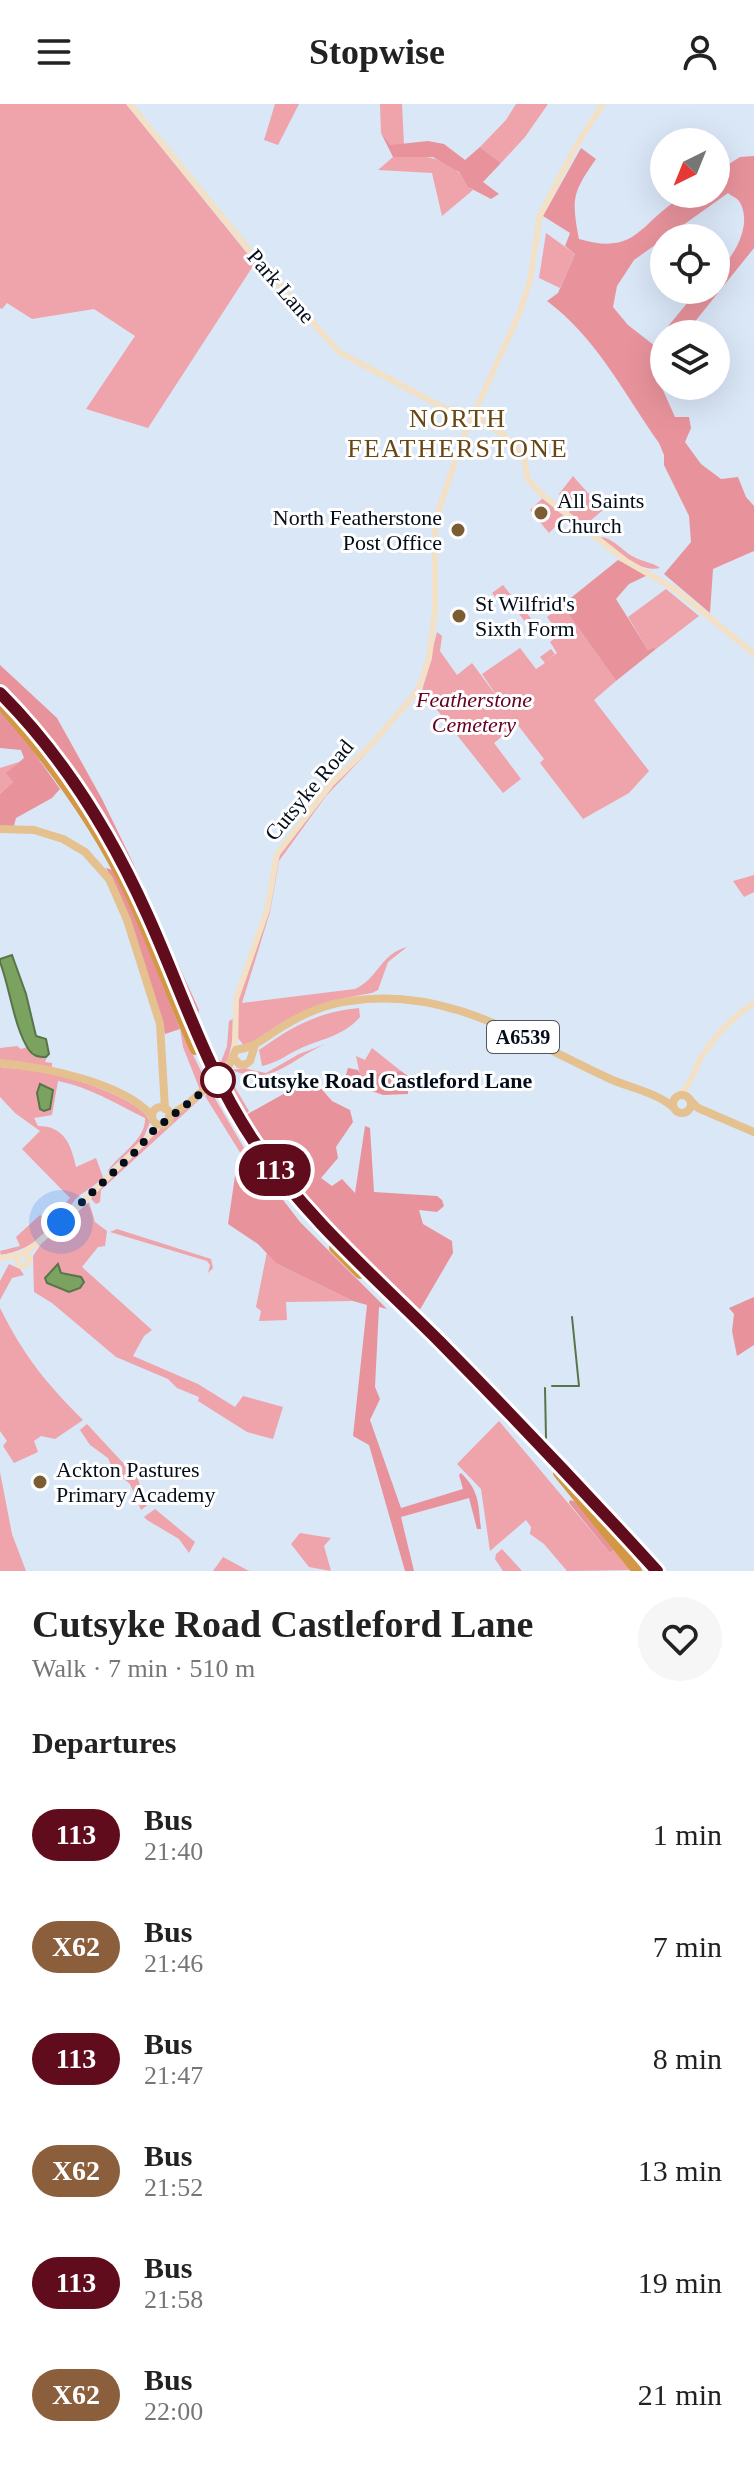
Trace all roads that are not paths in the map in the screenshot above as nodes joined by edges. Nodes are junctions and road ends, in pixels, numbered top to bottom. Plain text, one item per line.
1 (130, 104) edge
2 (603, 104) edge
3 (474, 414) junction
4 (754, 654) edge
5 (0, 692) edge
6 (0, 704) edge
7 (0, 829) edge
8 (754, 1003) edge
9 (237, 1039) junction
10 (247, 1050) junction
11 (234, 1054) junction
12 (0, 1063) edge
13 (241, 1065) junction
14 (227, 1069) junction
15 (210, 1072) junction
16 (221, 1093) junction
17 (681, 1100) junction
18 (688, 1111) junction
19 (707, 1112) junction
20 (160, 1114) junction
21 (754, 1132) edge
22 (35, 1245) junction
23 (20, 1257) junction
24 (3, 1258) edge
25 (557, 1472) junction
26 (591, 1499) junction
27 (637, 1571) edge
28 (648, 1571) edge
29 (657, 1571) edge
30 (663, 1571) edge

1 - 3 main road, Park Lane
2 - 3 main road, Cutsyke Road
3 - 4 main road
3 - 9 main road, Cutsyke Road
5 - 15 highway
6 - 15 highway
7 - 20 main road
8 - 17 main road
9 - 10 main road
9 - 11 main road, Cutsyke Road
10 - 11 main road
10 - 13 main road
10 - 17 main road, A6539
11 - 13 main road
11 - 14 main road, Cutsyke Road
12 - 20 main road
13 - 14 main road, Cutsyke Road
14 - 20 main road, Cutsyke Road
15 - 16 highway
16 - 25 highway
16 - 26 highway
17 - 18 main road
17 - 18 main road, A6539
17 - 19 main road, A6539
18 - 19 main road, A6539
19 - 21 main road, A6539
20 - 22 main road, Cutsyke Road
22 - 23 main road, Cutsyke Road
22 - 23 main road, Cutsyke Road
23 - 24 main road
25 - 27 highway
25 - 28 highway
26 - 29 highway
26 - 30 highway

